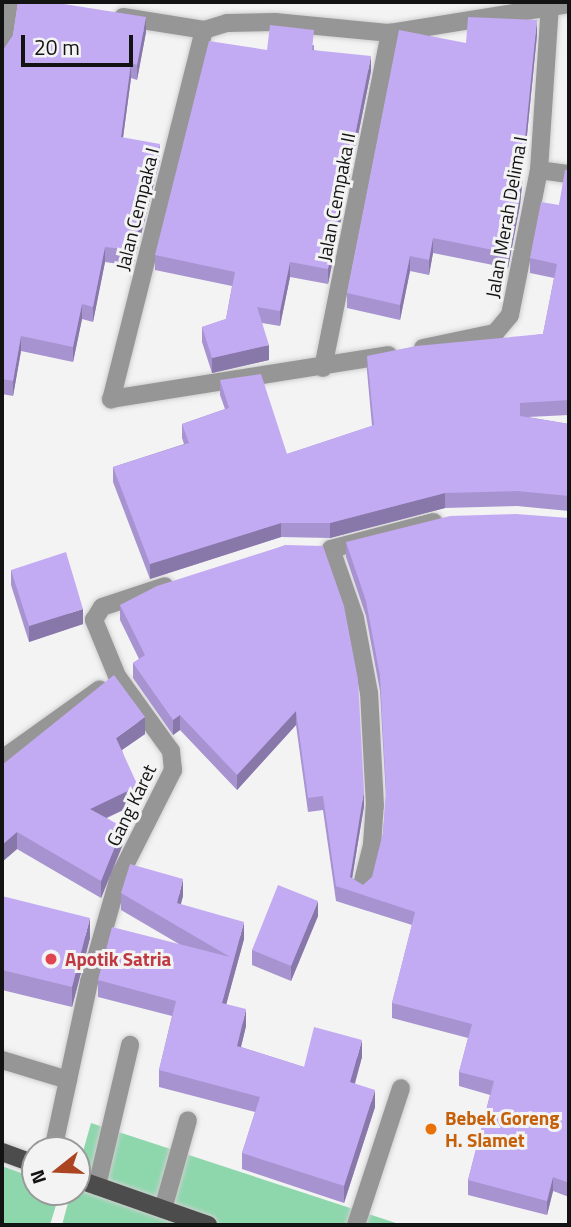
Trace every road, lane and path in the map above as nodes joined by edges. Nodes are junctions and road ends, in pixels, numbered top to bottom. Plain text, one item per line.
1 (9, 2) edge
2 (569, 4) edge
3 (550, 6) junction
4 (98, 13) edge
5 (204, 30) junction
6 (390, 33) junction
7 (2, 48) edge
8 (539, 170) junction
9 (569, 174) edge
10 (323, 368) junction
11 (111, 399) joint
12 (448, 519) edge
13 (309, 547) edge
14 (331, 549) junction
15 (184, 580) edge
16 (117, 676) junction
17 (2, 759) edge
18 (361, 889) edge
19 (130, 1045) dead end
20 (2, 1060) edge
21 (68, 1080) junction
22 (401, 1088) dead end
23 (188, 1120) dead end
24 (56, 1136) edge
25 (2, 1152) edge
26 (21, 1159) edge
27 (91, 1184) edge
28 (97, 1186) junction
29 (163, 1209) junction
30 (208, 1225) edge
31 (356, 1225) edge

1 - 7 street
2 - 3 street
3 - 6 street
3 - 8 street, Jalan Merah Delima I
4 - 5 street
5 - 6 street
5 - 11 street, Jalan Cempaka I
6 - 10 street, Jalan Cempaka II
8 - 9 street
8 - 10 street, Jalan Merah Delima I
10 - 11 street, Jalan Merah Delima I
12 - 14 street
13 - 14 street
14 - 18 street
15 - 16 street, Gang Karet
16 - 17 street
16 - 21 street, Gang Karet
19 - 28 street
20 - 21 street
21 - 24 street, Gang Karet
22 - 31 street
23 - 29 street
25 - 26 main road
27 - 28 main road
28 - 29 main road
29 - 30 main road

